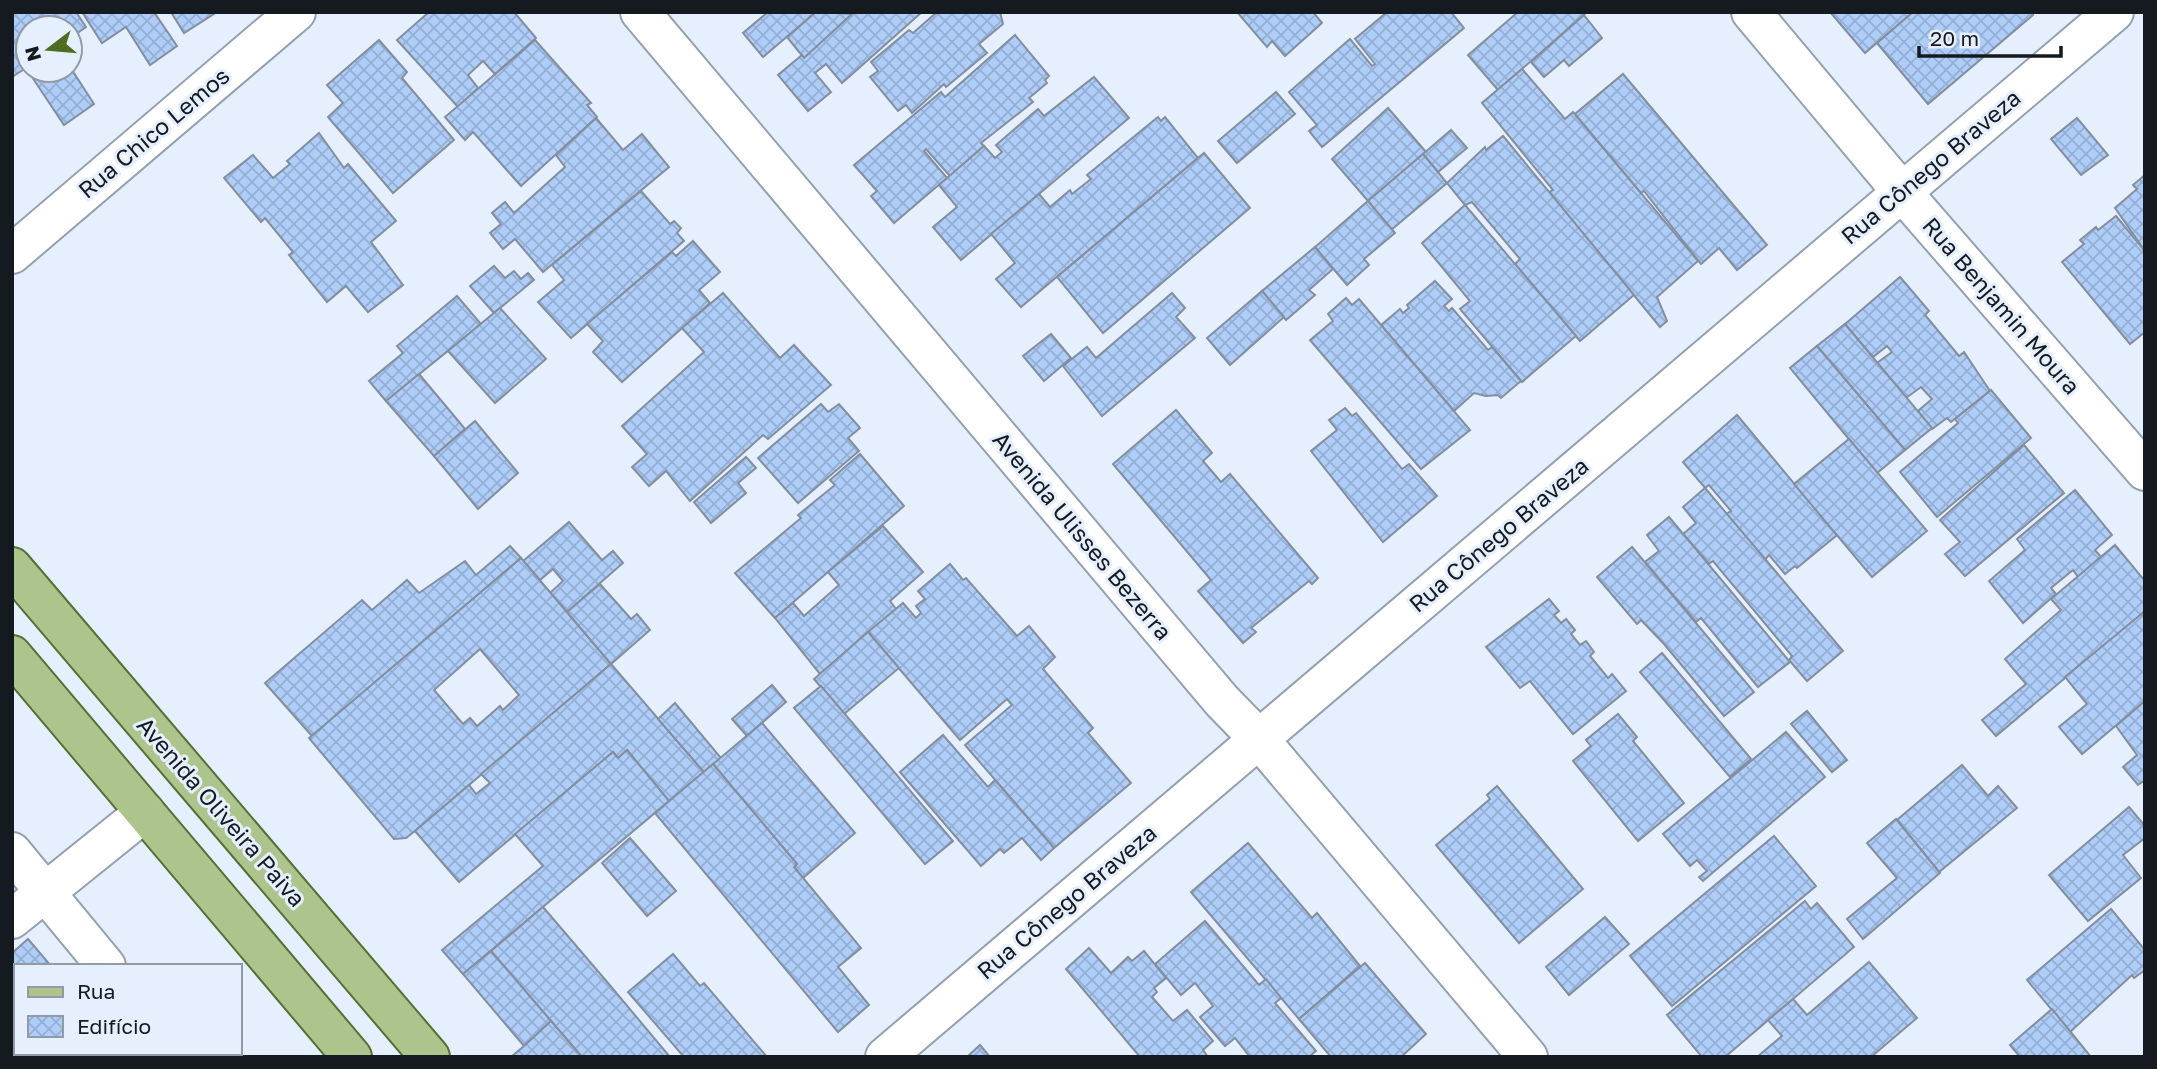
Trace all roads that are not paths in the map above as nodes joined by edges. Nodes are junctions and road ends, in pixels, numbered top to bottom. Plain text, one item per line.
1 (296, 12) edge
2 (640, 12) edge
3 (1751, 12) edge
4 (2114, 12) edge
5 (1902, 192) junction
6 (12, 254) edge
7 (2145, 471) edge
8 (12, 567) edge
9 (12, 655) edge
10 (1259, 739) junction
11 (145, 812) junction
12 (12, 852) edge
13 (46, 894) junction
14 (12, 919) edge
15 (104, 964) edge
16 (352, 1057) edge
17 (430, 1057) edge
18 (885, 1057) edge
19 (1528, 1057) edge

1 - 6 street, Rua Chico Lemos
2 - 10 street, Avenida Ulisses Bezerra
3 - 5 street, Rua Benjamin Moura
4 - 5 street, Rua Cônego Braveza
5 - 7 street, Rua Benjamin Moura
5 - 10 street, Rua Cônego Braveza
8 - 17 main road, Avenida Oliveira Paiva
9 - 11 main road
10 - 18 street, Rua Cônego Braveza
10 - 19 street, Avenida Ulisses Bezerra
11 - 13 street
11 - 16 main road
12 - 13 street
13 - 14 street
13 - 15 street

